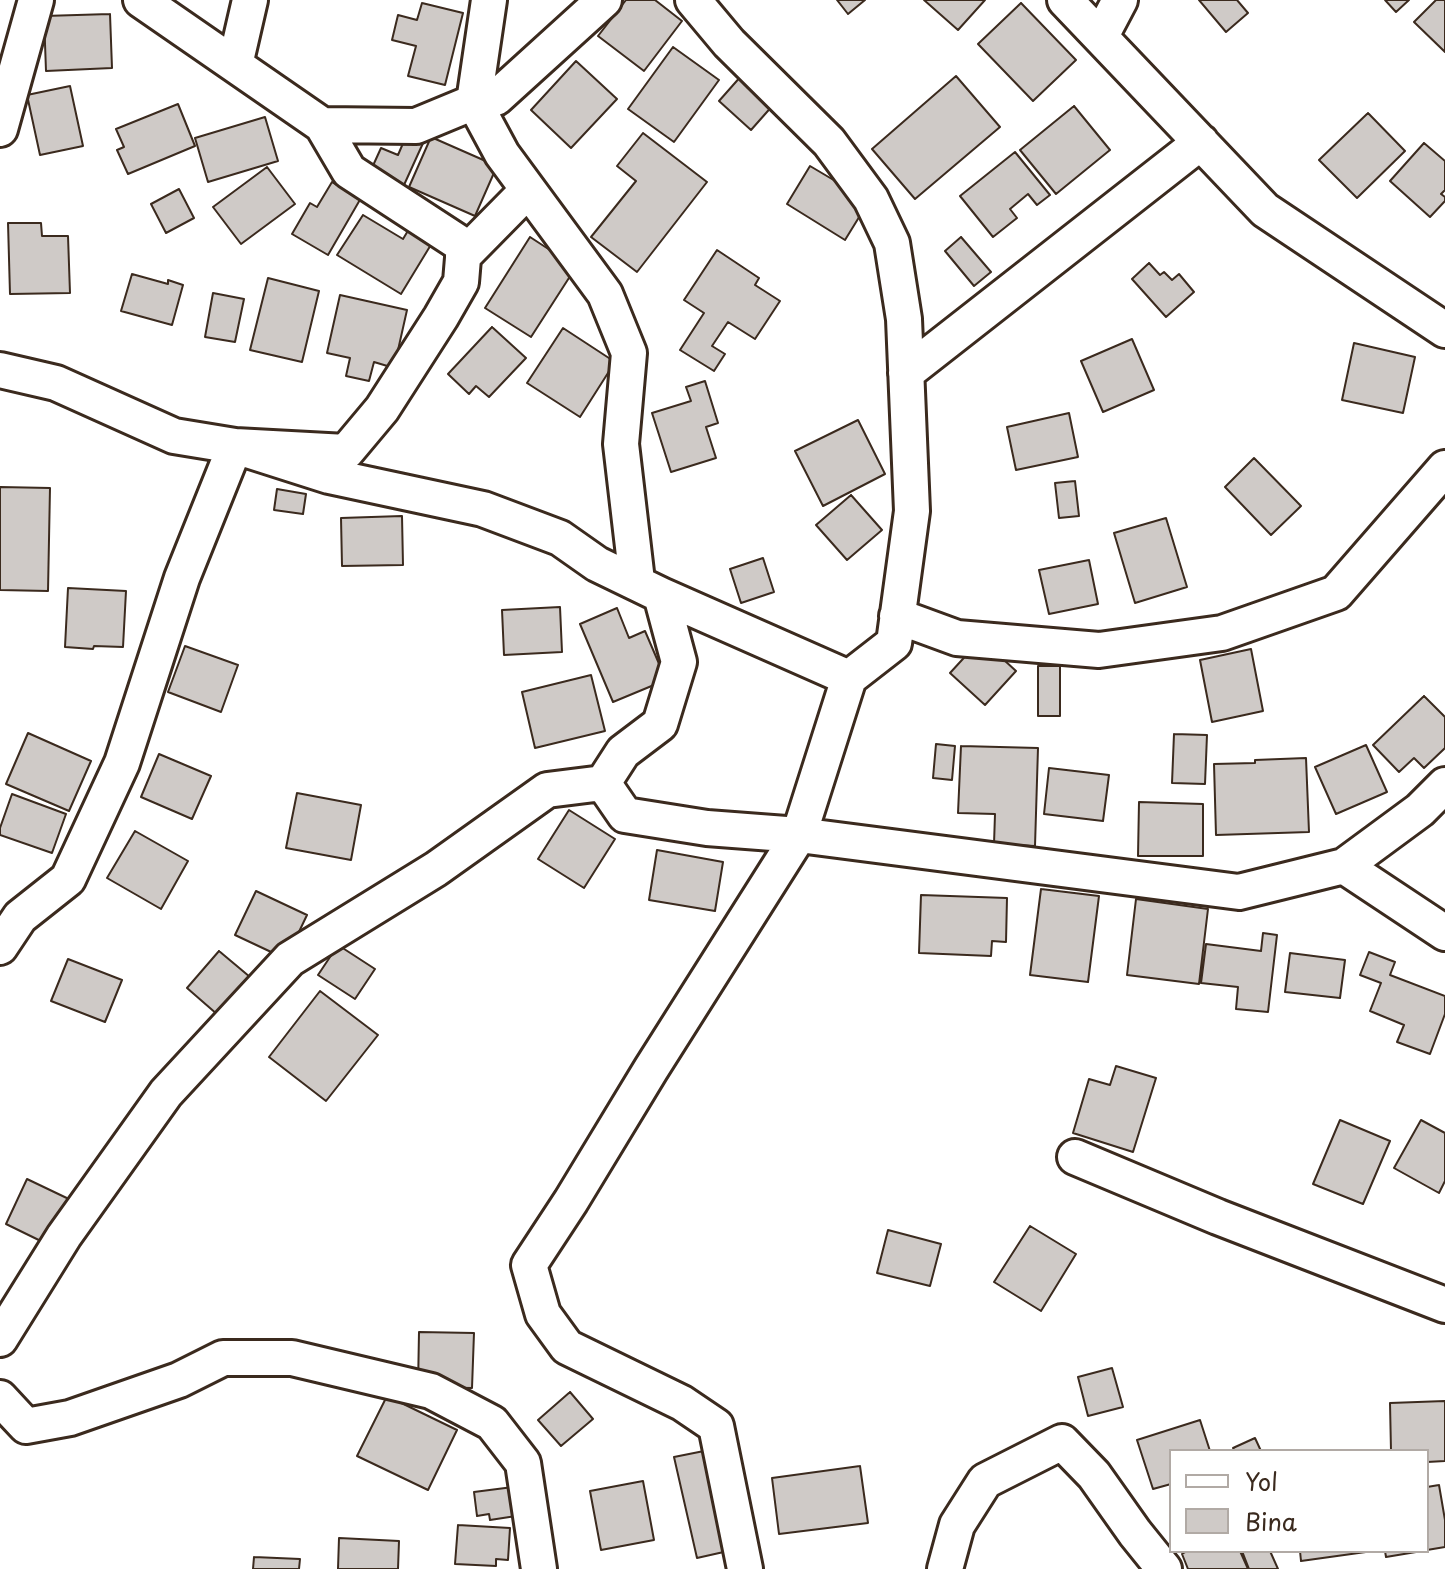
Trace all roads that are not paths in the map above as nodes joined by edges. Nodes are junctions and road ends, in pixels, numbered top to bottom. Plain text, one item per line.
1 (36, 0) edge
2 (141, 0) edge
3 (250, 0) edge
4 (489, 0) edge
5 (604, 0) edge
6 (693, 0) edge
7 (1065, 0) edge
8 (1120, 0) edge
9 (1101, 36) junction
10 (235, 65) junction
11 (474, 102) junction
12 (322, 125) junction
13 (0, 129) edge
14 (1201, 142) junction
15 (528, 190) junction
16 (463, 256) junction
17 (1445, 330) edge
18 (0, 370) edge
19 (906, 373) junction
20 (235, 446) junction
21 (1445, 468) edge
22 (649, 588) junction
23 (897, 616) junction
24 (849, 678) junction
25 (603, 783) junction
26 (1445, 785) edge
27 (799, 835) junction
28 (1344, 866) junction
29 (1445, 933) edge
30 (0, 947) edge
31 (1075, 1157) dead end
32 (1445, 1305) edge
33 (0, 1339) edge
34 (0, 1398) edge
35 (539, 1569) edge
36 (745, 1569) edge
37 (945, 1569) edge
38 (1164, 1569) edge

1 - 13 street
2 - 10 street
3 - 10 street
4 - 11 street
5 - 11 street
6 - 19 street
7 - 9 street
8 - 9 street
9 - 14 street
10 - 12 street
11 - 12 street
11 - 15 street
12 - 16 street
14 - 17 street
14 - 19 street
15 - 16 street
15 - 22 street
16 - 20 street
18 - 20 street
19 - 23 street
20 - 22 street
20 - 30 street
21 - 23 street
22 - 24 street
22 - 25 street
23 - 24 street
24 - 27 street
25 - 27 street
25 - 33 street
26 - 28 street
27 - 28 street
27 - 36 street
28 - 29 street
31 - 32 street
34 - 35 street
37 - 38 street

